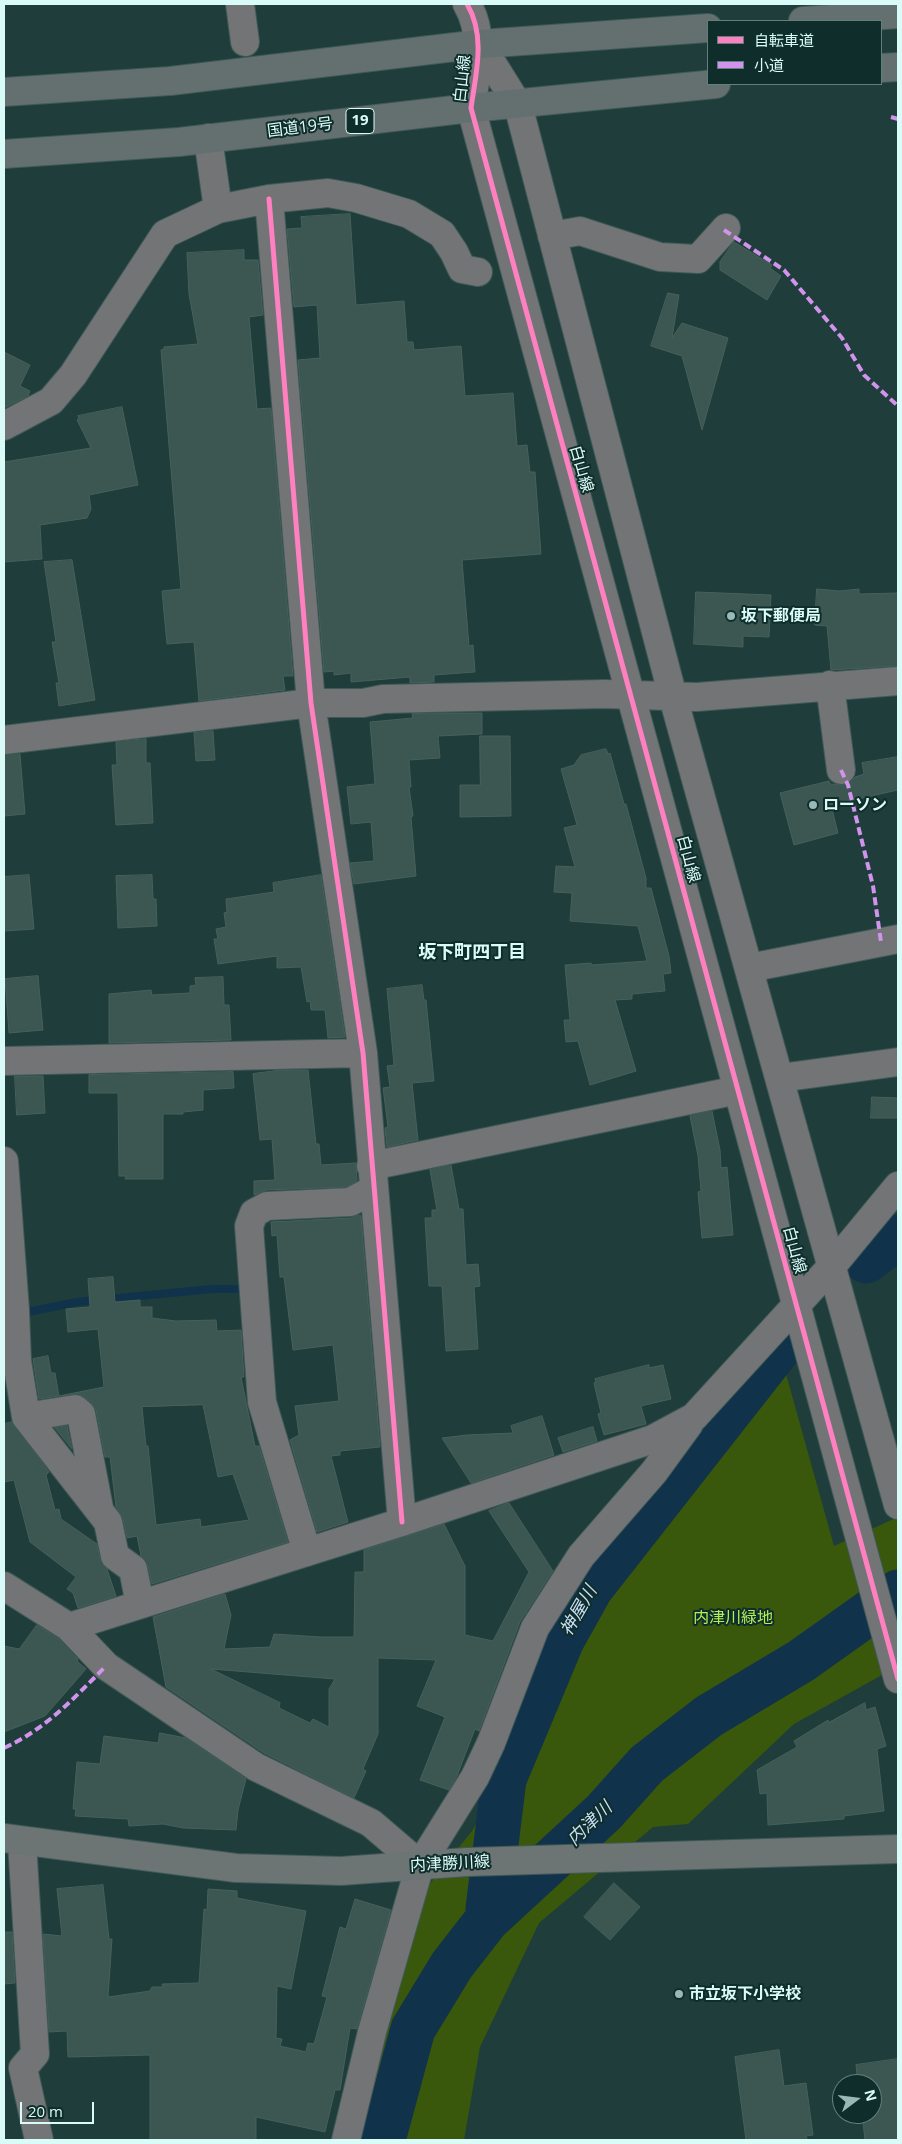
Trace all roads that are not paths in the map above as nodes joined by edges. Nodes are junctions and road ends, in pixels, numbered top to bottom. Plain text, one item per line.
1 (240, 4) edge
2 (467, 4) edge
3 (898, 14) edge
4 (817, 20) edge
5 (707, 28) edge
6 (245, 42) dead end
7 (480, 44) junction
8 (898, 67) edge
9 (882, 68) edge
10 (707, 85) edge
11 (4, 92) edge
12 (518, 105) junction
13 (471, 108) junction
14 (208, 138) junction
15 (4, 154) edge
16 (269, 199) junction
17 (218, 209) junction
18 (726, 228) dead end
19 (552, 236) junction
20 (478, 272) dead end
21 (4, 426) edge
22 (898, 681) edge
23 (830, 685) junction
24 (631, 696) junction
25 (673, 696) junction
26 (310, 703) junction
27 (4, 740) edge
28 (841, 770) dead end
29 (898, 939) edge
30 (749, 968) junction
31 (363, 1053) junction
32 (4, 1061) edge
33 (898, 1062) edge
34 (780, 1078) junction
35 (738, 1090) junction
36 (4, 1161) edge
37 (372, 1178) junction
38 (898, 1186) edge
39 (832, 1266) junction
40 (796, 1306) junction
41 (9, 1308) edge
42 (26, 1417) junction
43 (694, 1417) junction
44 (898, 1505) edge
45 (100, 1512) junction
46 (402, 1522) junction
47 (307, 1552) junction
48 (4, 1586) edge
49 (140, 1604) junction
50 (69, 1627) junction
51 (897, 1676) edge
52 (13, 1840) edge
53 (898, 1848) edge
54 (420, 1865) junction
55 (39, 2140) edge
56 (346, 2140) edge

1 - 6 street
2 - 7 street
3 - 4 highway
5 - 7 highway
7 - 11 highway
7 - 12 street, 白山線
7 - 13 street, 白山線
8 - 9 highway
10 - 12 highway, 国道19号 / 19
12 - 13 highway, 国道19号 / 19
12 - 19 street, 白山線
13 - 14 highway, 国道19号 / 19
13 - 24 street, 白山線
14 - 15 highway, 国道19号 / 19
14 - 17 street
16 - 17 street
16 - 20 street
16 - 26 street
17 - 21 street
18 - 19 street
19 - 25 street, 白山線
22 - 23 street
23 - 25 street
23 - 28 street
24 - 25 street
24 - 26 street
24 - 35 street, 白山線
25 - 30 street, 白山線
26 - 27 street
26 - 31 street
29 - 30 street
30 - 34 street, 白山線
31 - 32 street
31 - 37 street
33 - 34 street
34 - 39 street, 白山線
35 - 37 street
35 - 40 street, 白山線
36 - 41 street
37 - 46 street
37 - 47 street
38 - 39 street
39 - 40 street
39 - 44 street, 白山線
40 - 43 street
40 - 51 street, 白山線
41 - 42 street
42 - 45 street
42 - 45 street
43 - 46 street
43 - 54 street
45 - 49 street
46 - 47 street
47 - 49 street
48 - 50 street
49 - 50 street
50 - 54 street
52 - 54 main road, 内津勝川線
52 - 55 street
53 - 54 main road, 内津勝川線
54 - 56 street

